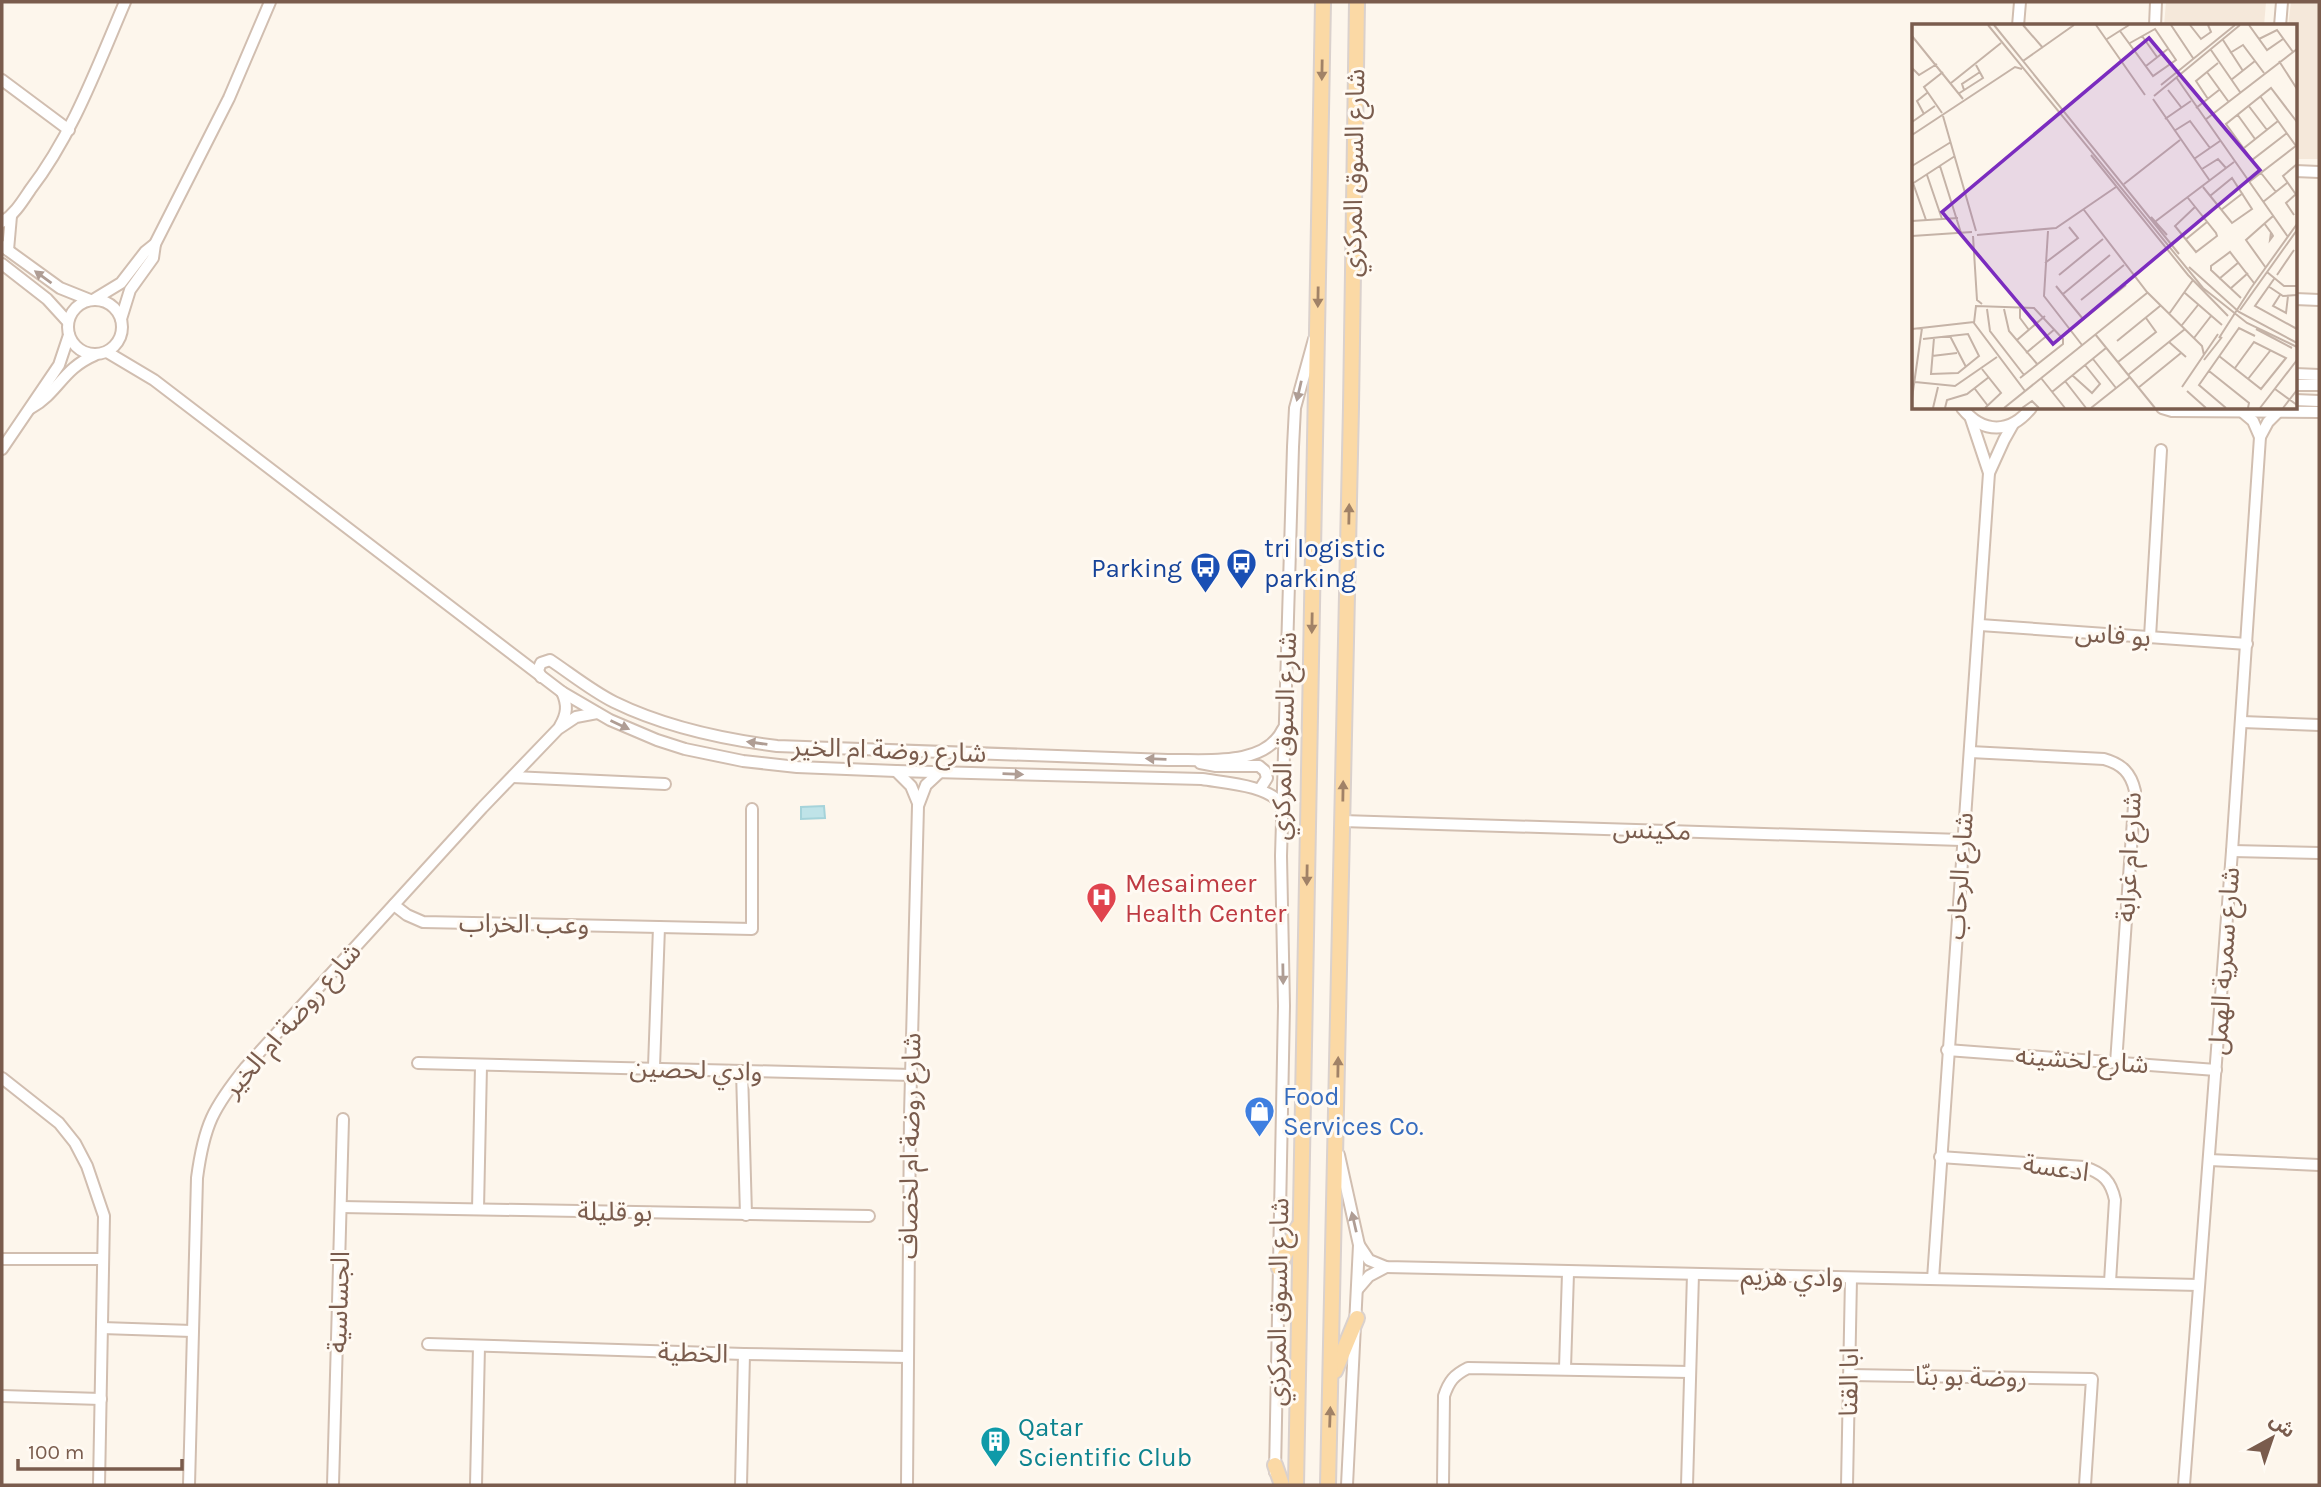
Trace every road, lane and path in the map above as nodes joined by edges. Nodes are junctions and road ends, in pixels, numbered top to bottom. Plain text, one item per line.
1 (125, 2) edge
2 (270, 2) edge
3 (1323, 2) edge
4 (1357, 2) edge
5 (2020, 2) edge
6 (2157, 2) edge
7 (2282, 2) edge
8 (2018, 24) edge
9 (2155, 24) edge
10 (2280, 24) edge
11 (2, 80) edge
12 (69, 130) junction
13 (2296, 171) edge
14 (2319, 172) edge
15 (6, 219) edge
16 (155, 244) junction
17 (5, 248) edge
18 (2, 264) edge
19 (2296, 299) edge
20 (92, 300) junction
21 (2319, 300) edge
22 (121, 318) junction
23 (68, 322) junction
24 (1318, 325) junction
25 (69, 335) junction
26 (103, 353) junction
27 (2296, 374) edge
28 (2319, 375) edge
29 (2296, 385) edge
30 (2319, 385) edge
31 (2296, 400) edge
32 (2319, 401) edge
33 (31, 408) junction
34 (1964, 410) edge
35 (2029, 410) edge
36 (2169, 410) edge
37 (2240, 410) junction
38 (2280, 411) junction
39 (2319, 412) edge
40 (1971, 418) junction
41 (2013, 424) junction
42 (2260, 437) junction
43 (2, 449) edge
44 (2161, 450) dead end
45 (1989, 473) junction
46 (1980, 625) junction
47 (2150, 637) junction
48 (2247, 644) junction
49 (541, 677) junction
50 (562, 692) junction
51 (597, 713) junction
52 (2242, 722) junction
53 (2319, 725) edge
54 (1284, 726) junction
55 (558, 729) junction
56 (1970, 752) junction
57 (1190, 759) junction
58 (896, 771) junction
59 (942, 772) junction
60 (513, 777) junction
61 (665, 784) dead end
62 (1260, 789) junction
63 (1282, 805) junction
64 (918, 806) junction
65 (752, 809) dead end
66 (1342, 821) junction
67 (1962, 840) junction
68 (2232, 851) junction
69 (2319, 853) edge
70 (394, 905) junction
71 (659, 928) junction
72 (1947, 1050) junction
73 (418, 1063) dead end
74 (2116, 1063) junction
75 (481, 1066) junction
76 (654, 1068) junction
77 (2216, 1070) junction
78 (742, 1072) junction
79 (912, 1074) junction
80 (2, 1078) edge
81 (343, 1119) dead end
82 (1337, 1142) junction
83 (1940, 1157) junction
84 (2209, 1160) junction
85 (2319, 1165) edge
86 (341, 1206) junction
87 (478, 1209) junction
88 (746, 1215) junction
89 (869, 1216) dead end
90 (1301, 1223) junction
91 (1359, 1245) junction
92 (2, 1259) edge
93 (103, 1259) junction
94 (1279, 1268) junction
95 (1386, 1268) junction
96 (1568, 1273) junction
97 (1693, 1274) junction
98 (1851, 1278) junction
99 (1933, 1279) junction
100 (2110, 1282) junction
101 (2199, 1285) junction
102 (1357, 1290) junction
103 (1357, 1318) junction
104 (102, 1328) junction
105 (192, 1331) junction
106 (428, 1344) dead end
107 (479, 1346) junction
108 (744, 1354) junction
109 (907, 1357) junction
110 (1565, 1368) junction
111 (1690, 1372) junction
112 (1849, 1375) junction
113 (1332, 1379) junction
114 (2, 1396) edge
115 (101, 1399) junction
116 (1275, 1465) junction
117 (99, 1485) edge
118 (189, 1485) edge
119 (333, 1485) edge
120 (476, 1485) edge
121 (741, 1485) edge
122 (907, 1485) edge
123 (1275, 1485) edge
124 (1282, 1485) edge
125 (1296, 1485) edge
126 (1328, 1485) edge
127 (1347, 1485) edge
128 (1443, 1485) edge
129 (1687, 1485) edge
130 (1847, 1485) edge
131 (2085, 1485) edge
132 (2184, 1485) edge

1 - 12 street
2 - 16 street
3 -> 24 main road, شارع السوق المركزي
66 -> 4 main road, شارع السوق المركزي
5 - 8 street
6 - 9 street
7 - 10 street
11 - 12 street
12 - 15 street
13 - 14 street
15 - 17 street
16 - 20 street
16 - 22 street
20 -> 17 street
18 - 23 street
19 - 21 street
20 - 22 street
20 - 23 street
22 - 26 street
23 - 25 street
24 -> 54 street, شارع السوق المركزي
24 -> 90 main road, شارع السوق المركزي
25 - 26 street
25 - 33 street
26 - 33 street
26 - 49 street
27 - 28 street
29 - 30 street
31 - 32 street
33 - 43 street
34 - 40 street
35 - 41 street
36 - 37 street
37 - 38 street
37 - 42 street
38 - 39 street
38 - 42 street
40 - 41 street
40 - 45 street, شارع الرحاب
41 - 45 street, شارع الرحاب
42 - 48 street, شارع سمرية الهمل
44 - 47 street
45 - 46 street, شارع الرحاب
46 - 47 street, بو فاس
46 - 56 street, شارع الرحاب
47 - 48 street, بو فاس
48 - 52 street, شارع سمرية الهمل
49 - 50 street, شارع روضة ام الخير
57 -> 49 street, شارع روضة ام الخير
50 - 51 street, شارع روضة ام الخير
50 - 55 street
51 - 55 street, شارع روضة ام الخير
51 -> 58 street, شارع روضة ام الخير
52 - 53 street
52 - 68 street, شارع سمرية الهمل
54 - 57 street, شارع روضة ام الخير
54 - 63 street, شارع السوق المركزي
55 - 60 street, شارع روضة ام الخير
56 - 67 street, شارع الرحاب
56 - 74 street, شارع ام غرابة
57 - 62 street
58 - 59 street, شارع روضة ام الخير
58 - 64 street
59 -> 62 street, شارع روضة ام الخير
59 - 64 street
60 - 61 street
60 - 70 street, شارع روضة ام الخير
62 - 63 street, شارع روضة ام الخير
63 -> 94 street, شارع السوق المركزي
64 - 79 street, شارع روضة ام لخصاف
65 - 71 street, وعب الخراب
66 - 67 street, مكينس
82 -> 66 main road, شارع السوق المركزي
67 - 72 street, شارع الرحاب
68 - 69 street
68 - 77 street, شارع سمرية الهمل
70 - 71 street, وعب الخراب
70 - 105 street, شارع روضة ام الخير
71 - 76 street
72 - 74 street, شارع لخشينه
72 - 83 street, شارع الرحاب
73 - 75 street, وادي لحصين
74 - 77 street, شارع لخشينه
75 - 76 street, وادي لحصين
75 - 87 street
76 - 78 street, وادي لحصين
77 - 84 street, شارع سمرية الهمل
78 - 79 street, وادي لحصين
78 - 88 street
79 - 109 street, شارع روضة ام لخصاف
80 - 93 street
81 - 86 street, الجساسية
91 -> 82 street, شارع السوق المركزي
82 - 113 main road, شارع السوق المركزي
83 - 99 street, شارع الرحاب
83 - 100 street, ادعسة
84 - 85 street
84 - 101 street, شارع سمرية الهمل
86 - 87 street, بو قليلة
86 - 119 street, الجساسية
87 - 88 street, بو قليلة
88 - 89 street, بو قليلة
90 - 94 main road
90 - 125 main road, شارع السوق المركزي
91 - 95 street
91 - 102 street, شارع السوق المركزي
92 - 93 street
93 - 104 street
94 - 116 street, شارع السوق المركزي
95 - 96 street, وادي هزيم
95 - 102 street
96 - 97 street, وادي هزيم
96 - 110 street
97 - 98 street, وادي هزيم
97 - 111 street
98 - 99 street, وادي هزيم
98 - 112 street, ابا القنا
99 - 100 street, وادي هزيم
100 - 101 street, وادي هزيم
101 - 132 street, شارع سمرية الهمل
102 - 103 street, شارع السوق المركزي
103 - 113 main road
103 - 127 street, شارع السوق المركزي
104 - 105 street
104 - 115 street
105 - 118 street, شارع روضة ام الخير
106 - 107 street, الخطية
107 - 108 street, الخطية
107 - 120 street
108 - 109 street, الخطية
108 - 121 street
109 - 122 street, شارع روضة ام لخصاف
110 - 111 street
110 - 128 street
111 - 129 street
112 - 130 street, ابا القنا
112 - 131 street, روضة بو بنّا
126 -> 113 main road, شارع السوق المركزي
114 - 115 street
115 - 117 street
116 - 123 street, شارع السوق المركزي
116 - 124 main road

